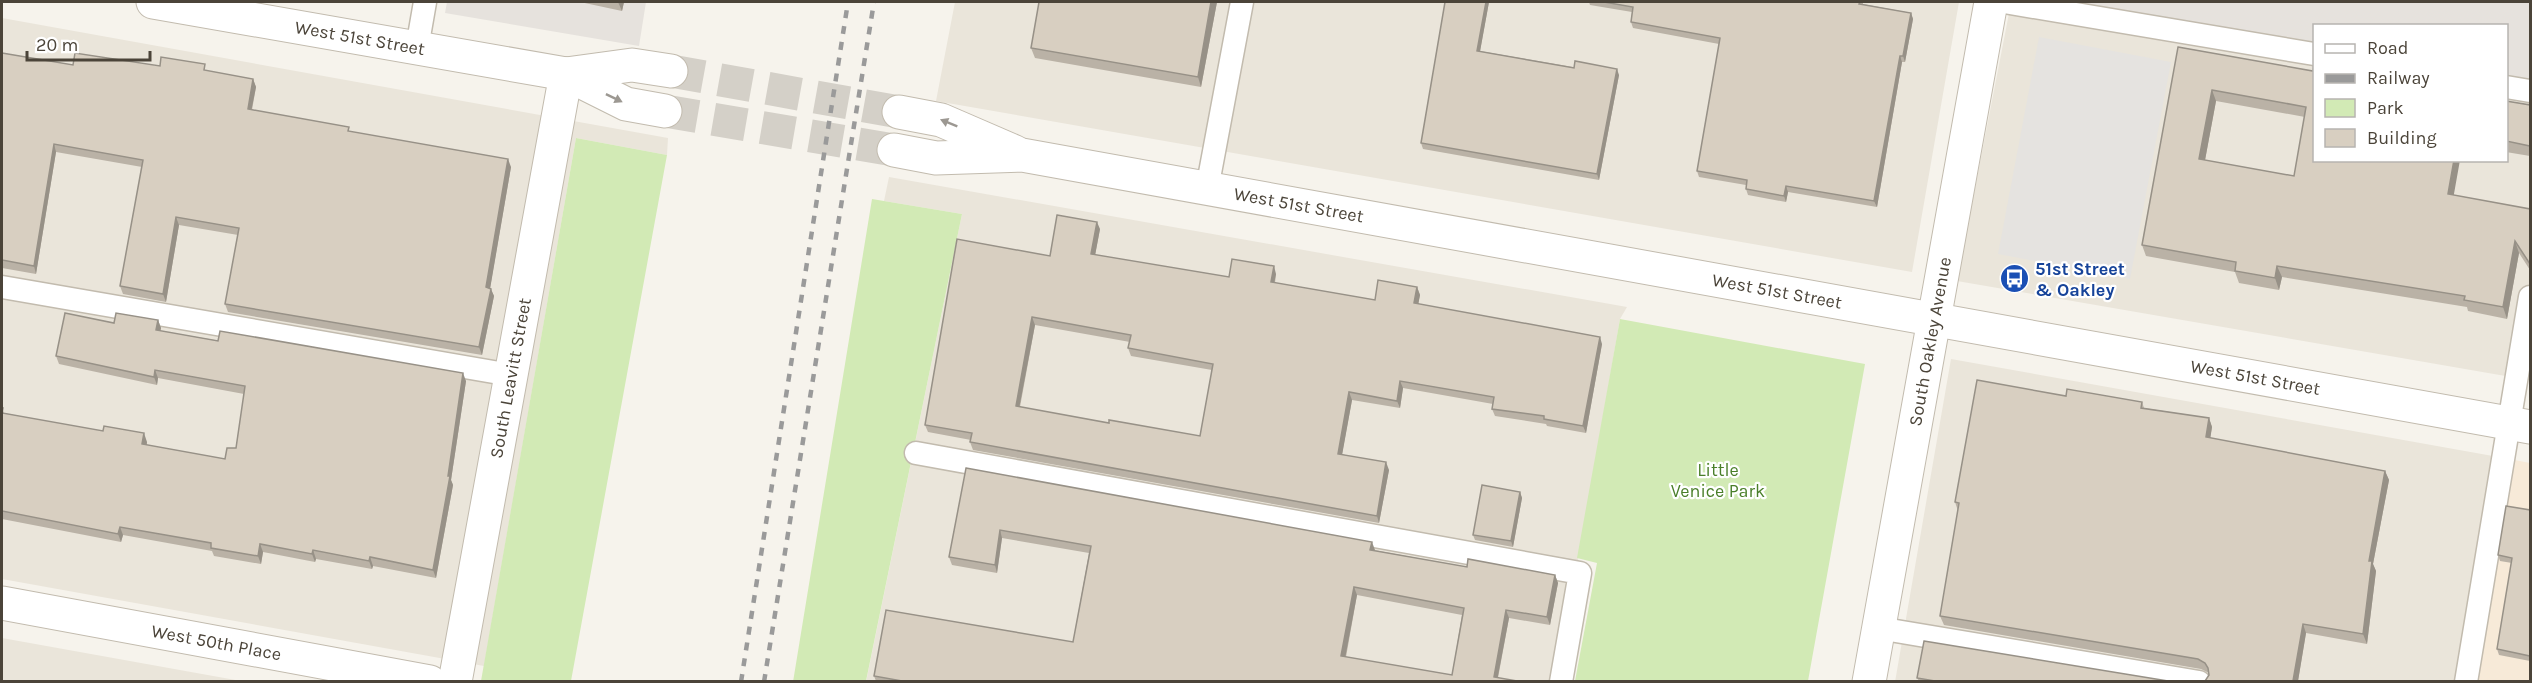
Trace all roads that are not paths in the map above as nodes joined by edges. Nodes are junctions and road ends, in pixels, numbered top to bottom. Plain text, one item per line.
1 (153, 2) edge
2 (425, 2) edge
3 (1242, 2) edge
4 (1991, 2) edge
5 (2004, 2) edge
6 (2087, 8) edge
7 (417, 48) junction
8 (2313, 54) edge
9 (670, 71) tunnel mouth
10 (566, 74) junction
11 (2508, 87) edge
12 (2530, 91) edge
13 (665, 111) tunnel mouth
14 (899, 112) tunnel mouth
15 (894, 150) tunnel mouth
16 (1022, 155) junction
17 (1207, 189) junction
18 (2, 287) edge
19 (2530, 297) edge
20 (1934, 320) junction
21 (511, 375) junction
22 (2520, 425) edge
23 (916, 453) dead end
24 (2, 603) edge
25 (1878, 628) junction
26 (430, 681) edge
27 (455, 681) edge
28 (1561, 681) edge
29 (1869, 681) edge
30 (2199, 681) edge
31 (2466, 681) edge

1 - 7 street, West 51st Street
2 - 7 lane
3 - 17 lane
4 - 20 street, South Oakley Avenue
5 - 6 lane
6 - 8 lane
7 - 10 street, West 51st Street
9 - 10 street, West 51st Street
10 -> 13 street, West 51st Street
10 - 21 street, South Leavitt Street
11 - 12 lane
16 -> 14 street, West 51st Street
15 - 16 street, West 51st Street
16 - 17 street, West 51st Street
17 - 20 street, West 51st Street
18 - 21 lane
19 - 22 lane
20 - 22 street, West 51st Street
20 - 25 street, South Oakley Avenue
21 - 27 street, South Leavitt Street
22 - 31 lane
23 - 28 lane
24 - 26 street, West 50th Place
25 - 29 street, South Oakley Avenue
25 - 30 lane

